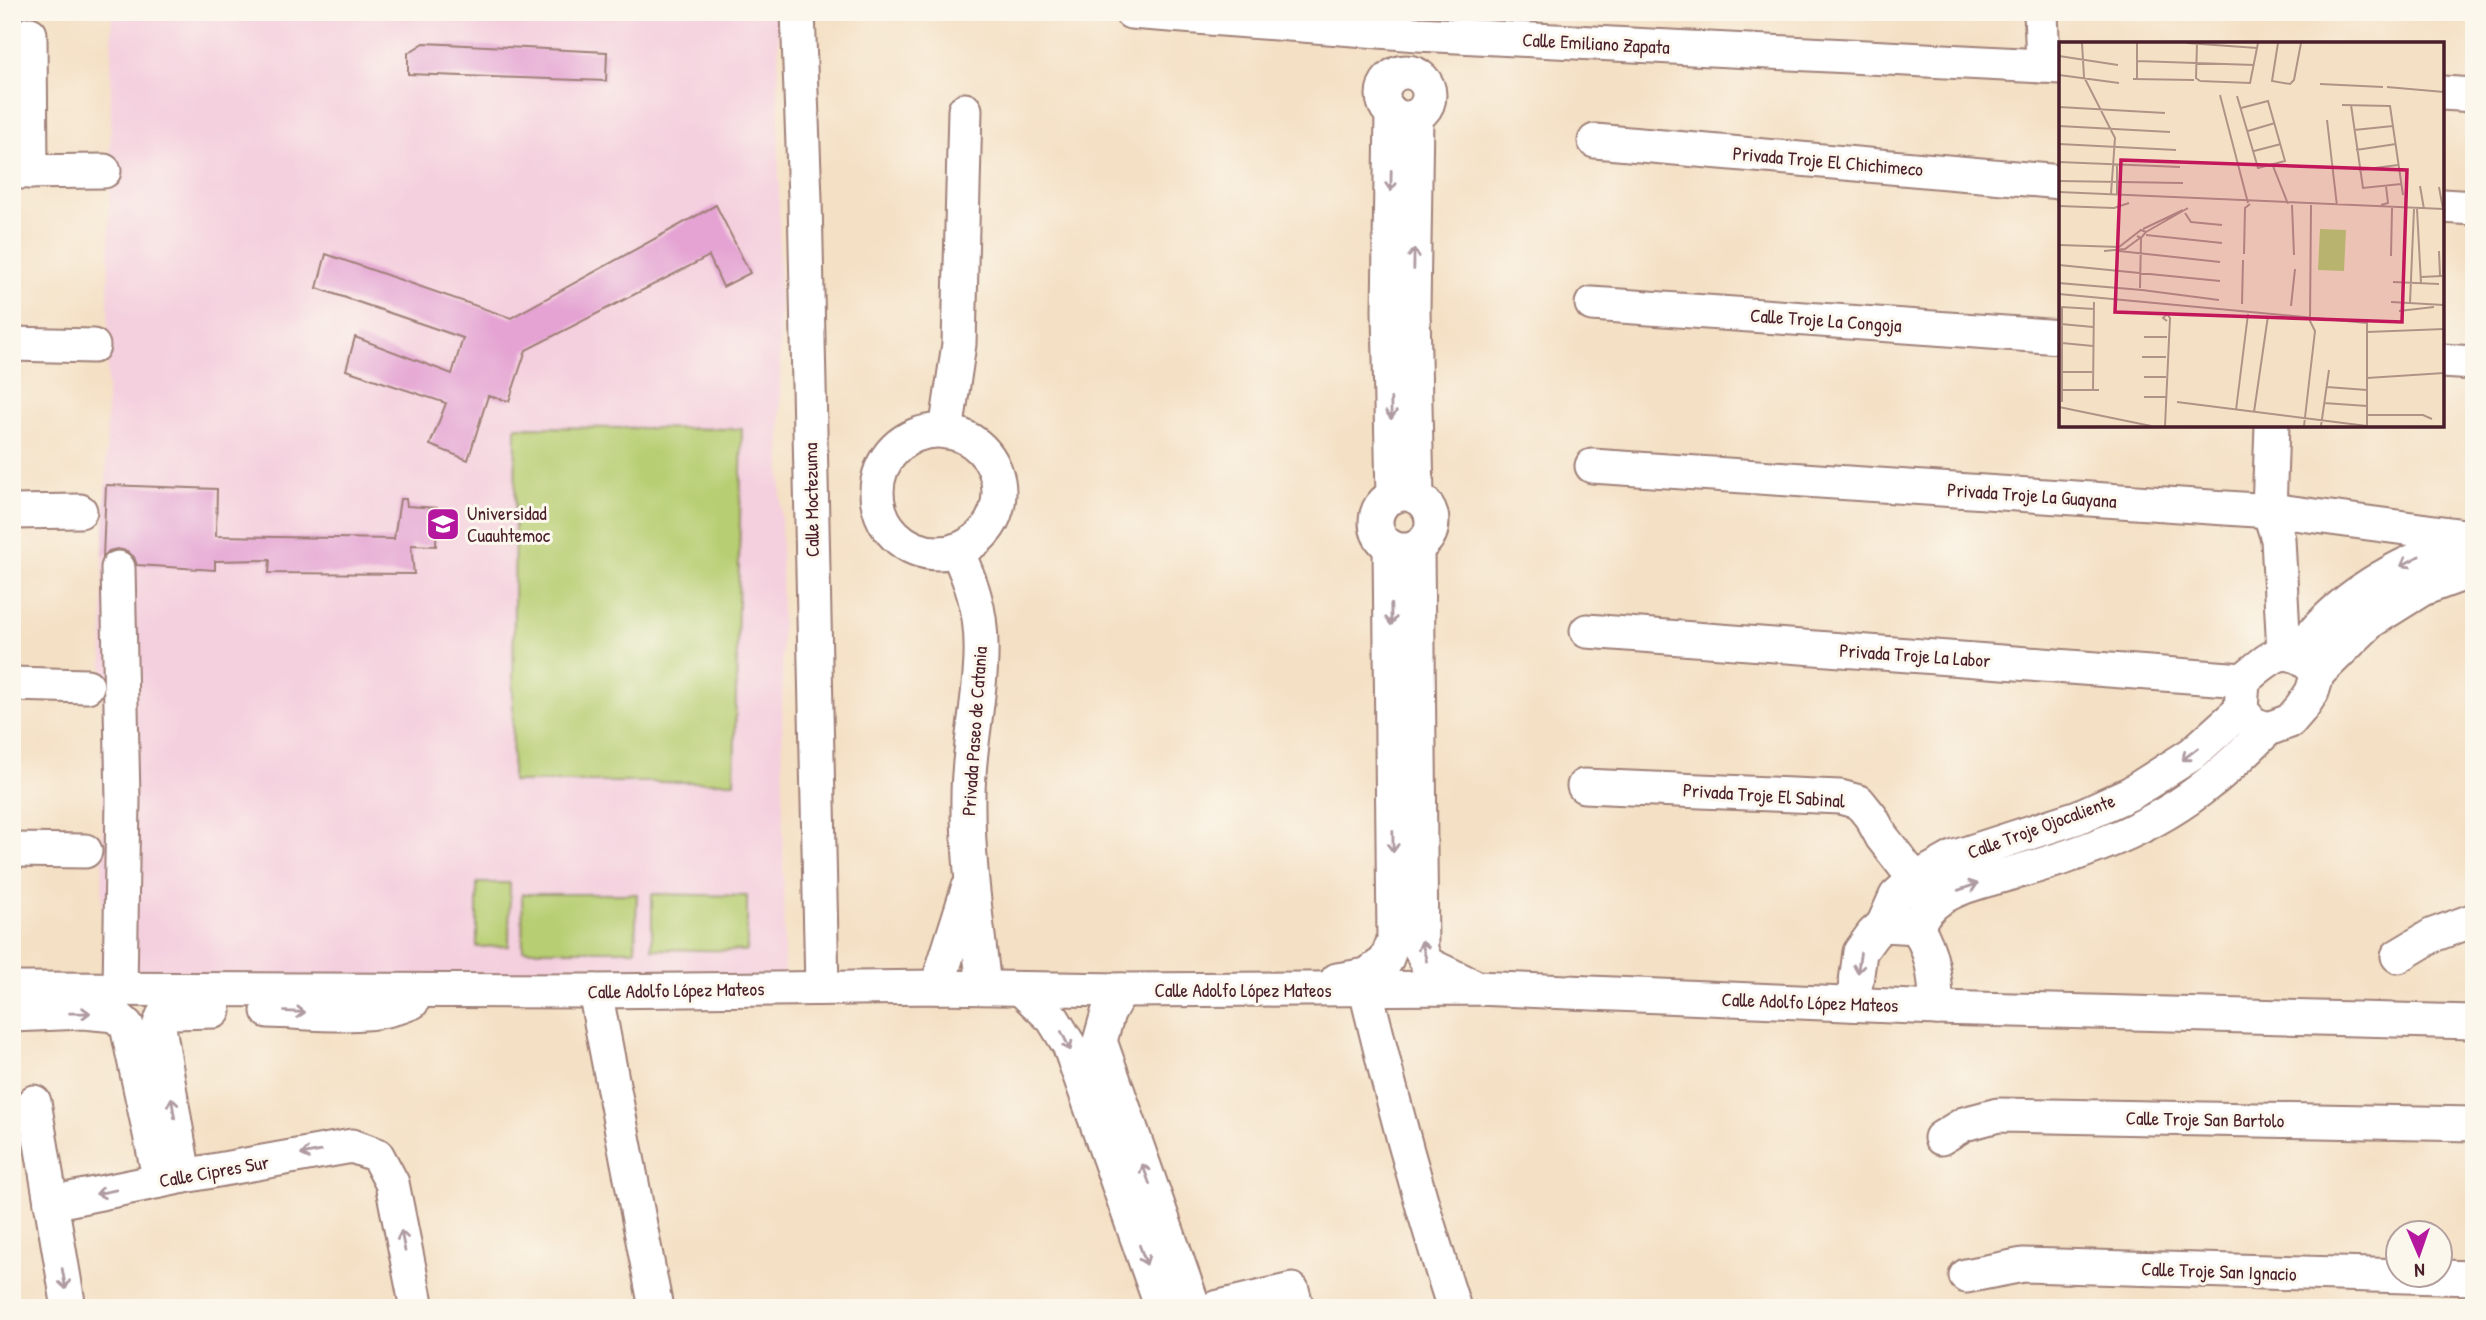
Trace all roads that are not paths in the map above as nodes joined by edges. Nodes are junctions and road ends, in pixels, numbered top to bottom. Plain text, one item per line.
1 (798, 12) edge
2 (2042, 12) edge
3 (1153, 13) edge
4 (1334, 21) edge
5 (30, 34) dead end
6 (2052, 66) edge
7 (2444, 93) edge
8 (2474, 95) edge
9 (22, 102) edge
10 (965, 110) dead end
11 (1404, 115) dead end
12 (1595, 141) dead end
13 (104, 171) dead end
14 (21, 172) edge
15 (2059, 182) edge
16 (2444, 206) edge
17 (2474, 208) edge
18 (1592, 304) dead end
19 (2059, 337) edge
20 (12, 344) edge
21 (93, 346) dead end
22 (2444, 361) edge
23 (2474, 363) edge
24 (2272, 427) edge
25 (2290, 427) edge
26 (946, 432) junction
27 (1592, 466) dead end
28 (1405, 498) junction
29 (12, 512) edge
30 (80, 512) dead end
31 (2277, 521) junction
32 (1404, 547) junction
33 (2473, 548) edge
34 (957, 550) junction
35 (118, 568) dead end
36 (1587, 631) dead end
37 (2299, 659) junction
38 (12, 684) edge
39 (87, 686) dead end
40 (2242, 695) junction
41 (1405, 729) junction
42 (2268, 729) junction
43 (1584, 786) dead end
44 (12, 850) edge
45 (85, 851) dead end
46 (972, 874) junction
47 (1922, 903) junction
48 (2474, 920) edge
49 (1884, 925) junction
50 (2398, 956) dead end
51 (937, 987) junction
52 (984, 987) junction
53 (822, 988) junction
54 (1476, 988) junction
55 (12, 989) edge
56 (120, 989) junction
57 (432, 989) junction
58 (1318, 989) junction
59 (1022, 990) junction
60 (1121, 990) junction
61 (1366, 990) junction
62 (595, 991) junction
63 (1853, 1004) junction
64 (1937, 1008) junction
65 (12, 1015) edge
66 (2474, 1022) edge
67 (34, 1102) dead end
68 (2474, 1124) edge
69 (1941, 1138) dead end
70 (172, 1178) junction
71 (51, 1203) junction
72 (1966, 1276) dead end
73 (2474, 1278) edge
74 (1295, 1299) edge
75 (412, 1307) edge
76 (69, 1308) edge
77 (656, 1308) edge
78 (1162, 1308) edge
79 (1194, 1308) edge
80 (1215, 1308) edge
81 (1454, 1308) edge

1 - 53 street, Calle Moctezuma
2 - 6 street
3 - 4 street, Calle Emiliano Zapata
4 - 6 street, Calle Emiliano Zapata
5 - 9 street
7 - 8 street
9 - 14 street
10 - 26 street
11 - 28 street
12 - 15 street, Privada Troje El Chichimeco
13 - 14 street
16 - 17 street
18 - 19 street, Calle Troje La Congoja
20 - 21 street
22 - 23 street
24 - 31 street
25 - 31 street
26 - 34 street
26 - 34 street
27 - 31 street, Privada Troje La Guayana
28 - 32 street
28 - 32 street
29 - 30 street
31 - 33 street, Privada Troje La Guayana
31 - 37 street
32 - 41 street
33 - 37 street
34 - 46 street, Privada Paseo de Catania
35 - 56 street
36 - 40 street, Privada Troje La Labor
37 - 40 street
37 - 42 street
38 - 39 street
40 - 42 street
40 -> 47 street, Calle Troje Ojocaliente
54 -> 41 street
41 -> 58 street
47 -> 42 street, Calle Troje Ojocaliente
43 - 47 street, Privada Troje El Sabinal
44 - 45 street
46 - 51 street, Privada Paseo de Catania
46 - 52 street, Privada Paseo de Catania
47 - 49 street
47 - 49 street, Calle Troje Ojocaliente
47 - 64 street
48 - 50 street
49 -> 63 street, Calle Troje Ojocaliente
51 - 52 street, Calle Adolfo López Mateos
51 - 53 street, Calle Adolfo López Mateos
52 - 59 street, Calle Adolfo López Mateos
53 - 62 street, Calle Adolfo López Mateos
54 - 61 street, Calle Adolfo López Mateos
54 - 63 street, Calle Adolfo López Mateos
55 - 56 street, Calle Adolfo López Mateos
56 - 57 street, Calle Adolfo López Mateos
57 - 62 street, Calle Adolfo López Mateos
70 -> 57 street
58 - 60 street, Calle Adolfo López Mateos
58 - 61 street, Calle Adolfo López Mateos
59 - 60 street, Calle Adolfo López Mateos
59 -> 78 street
79 -> 60 street
61 - 81 street
62 - 77 street
63 - 64 street, Calle Adolfo López Mateos
64 - 66 street, Calle Adolfo López Mateos
65 -> 70 street
67 - 71 street
68 - 69 street, Calle Troje San Bartolo
70 -> 71 street, Calle Cipres Sur
75 -> 70 street, Calle Cipres Sur
71 -> 76 street
72 - 73 street, Calle Troje San Ignacio
74 - 80 street

